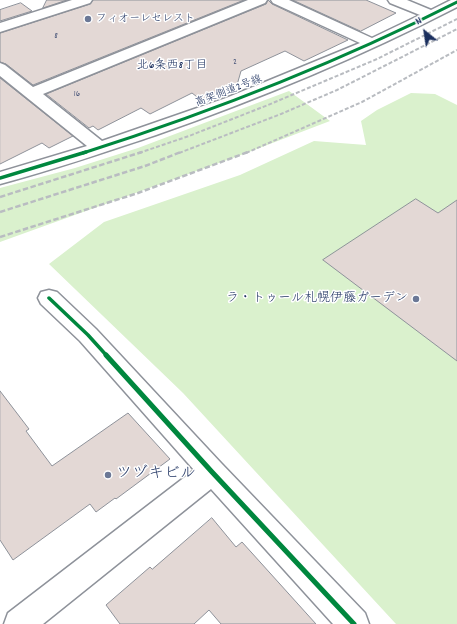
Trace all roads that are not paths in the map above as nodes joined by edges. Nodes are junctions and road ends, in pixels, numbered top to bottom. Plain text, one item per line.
1 (85, 0) edge
2 (260, 0) edge
3 (278, 0) edge
4 (394, 0) edge
5 (457, 2) edge
6 (432, 15) junction
7 (0, 28) edge
8 (371, 44) junction
9 (0, 68) edge
10 (32, 93) junction
11 (100, 148) junction
12 (0, 178) edge
13 (49, 298) dead end
14 (212, 472) junction
15 (19, 624) edge
16 (354, 624) edge

1 - 7 street
2 - 10 street
3 - 8 street
4 - 6 street
5 - 6 street, 高架側道2号線
6 - 8 street, 高架側道2号線
8 - 11 street, 高架側道2号線
9 - 10 street
10 - 11 street
11 - 12 street, 高架側道2号線
13 - 14 street
14 - 15 street
14 - 16 street

